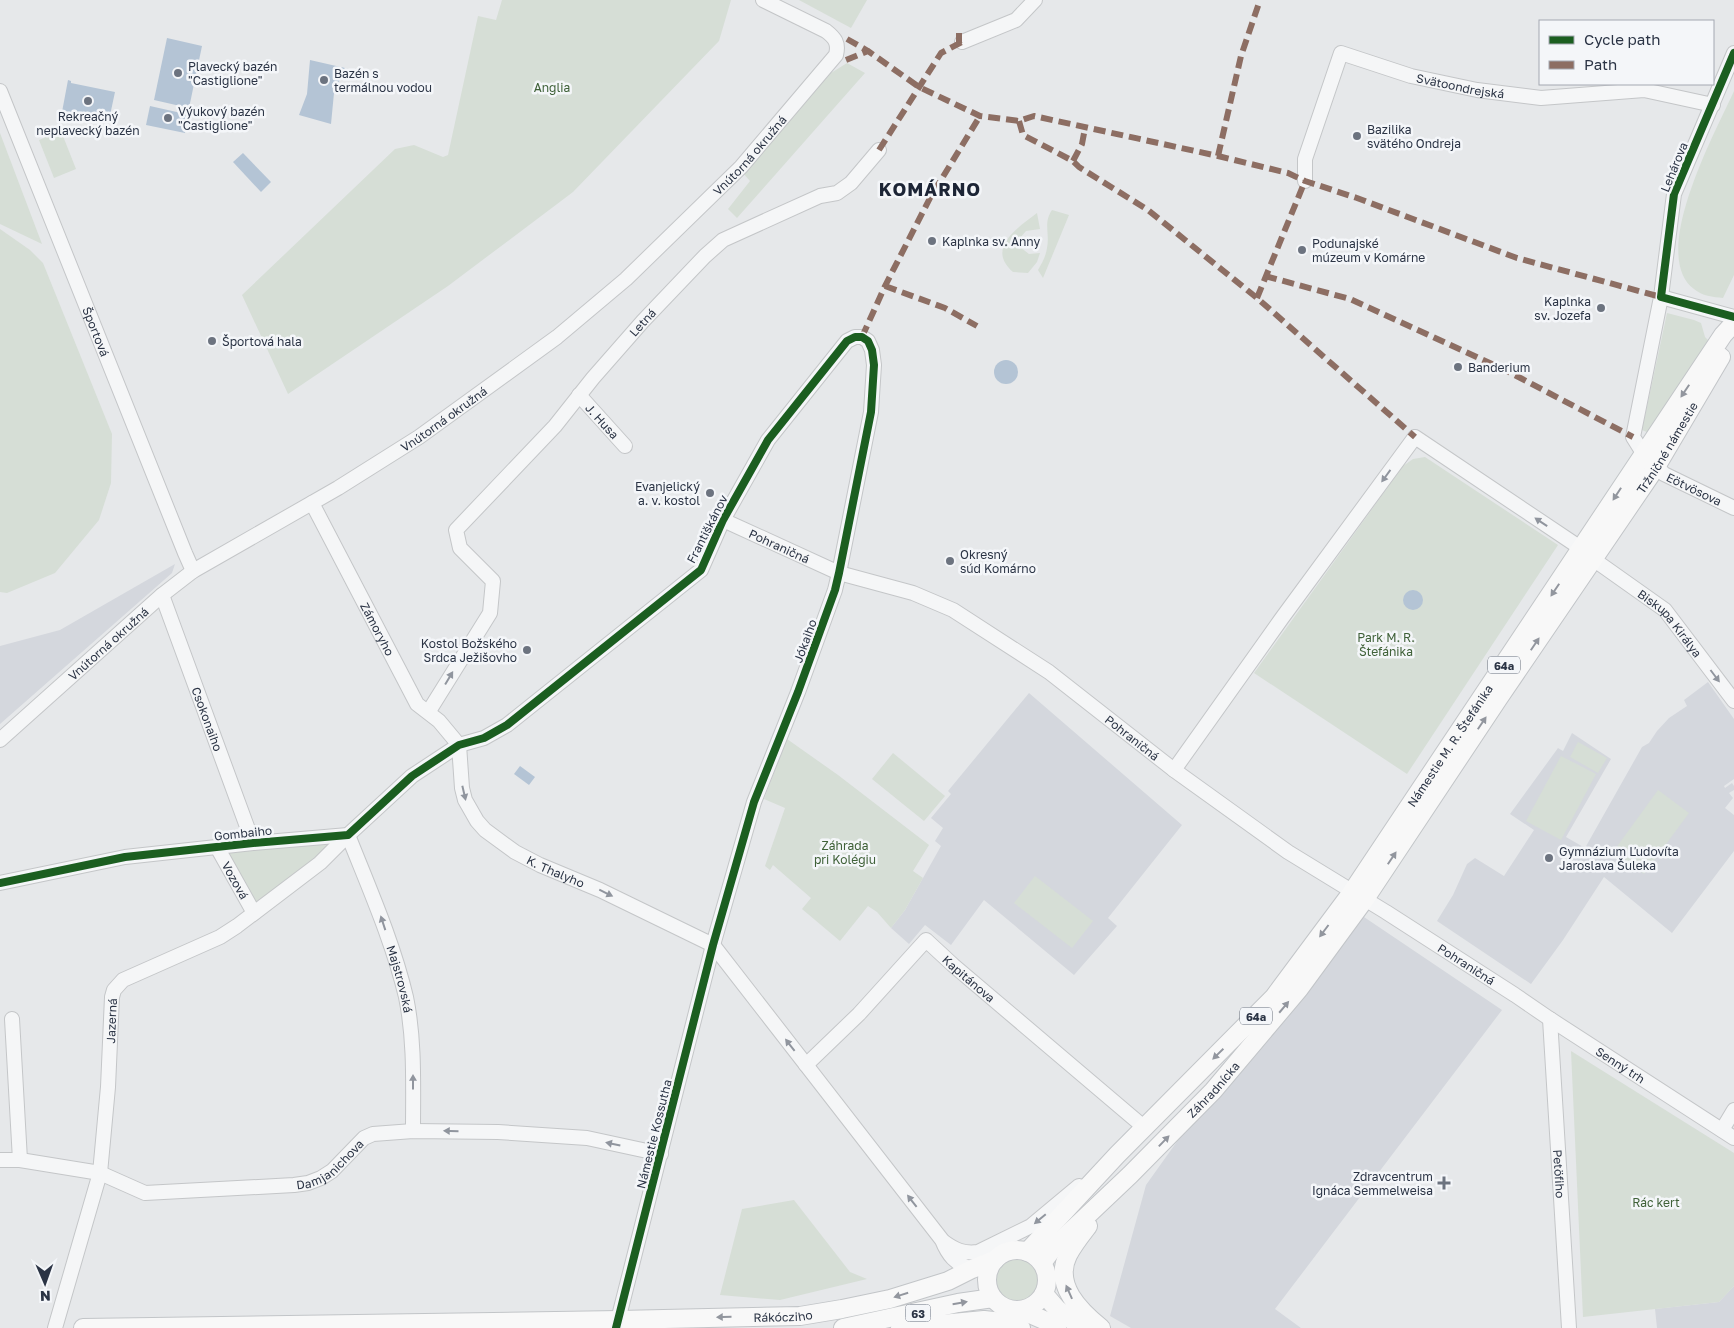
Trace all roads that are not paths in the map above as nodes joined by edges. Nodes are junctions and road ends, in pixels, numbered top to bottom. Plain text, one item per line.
1 (764, 0) edge
2 (1033, 2) edge
3 (962, 42) dead end
4 (1734, 53) edge
5 (0, 90) edge
6 (1713, 105) junction
7 (880, 150) dead end
8 (1305, 181) dead end
9 (1661, 297) junction
10 (1734, 317) edge
11 (1734, 323) edge
12 (1734, 331) edge
13 (862, 337) joint
14 (580, 395) junction
15 (625, 446) dead end
16 (1643, 453) junction
17 (1656, 467) junction
18 (312, 503) junction
19 (1734, 508) edge
20 (723, 520) junction
21 (1587, 554) junction
22 (194, 571) junction
23 (840, 573) junction
24 (162, 595) junction
25 (1734, 701) edge
26 (429, 711) junction
27 (0, 740) edge
28 (459, 745) junction
29 (1174, 770) junction
30 (348, 836) junction
31 (253, 843) junction
32 (217, 847) junction
33 (0, 883) edge
34 (1358, 895) junction
35 (254, 913) junction
36 (713, 945) junction
37 (1520, 998) joint
38 (1550, 1019) junction
39 (12, 1020) dead end
40 (806, 1065) junction
41 (1734, 1110) edge
42 (1145, 1128) junction
43 (1722, 1130) junction
44 (413, 1131) junction
45 (1734, 1138) edge
46 (660, 1154) junction
47 (1118, 1155) junction
48 (0, 1160) edge
49 (20, 1160) junction
50 (100, 1174) junction
51 (1130, 1175) junction
52 (942, 1240) junction
53 (1027, 1252) junction
54 (995, 1260) junction
55 (1042, 1263) junction
56 (972, 1269) junction
57 (1044, 1294) junction
58 (993, 1298) junction
59 (1021, 1310) junction
60 (617, 1324) edge
61 (918, 1327) edge
62 (55, 1328) edge
63 (83, 1328) edge
64 (844, 1328) edge
65 (900, 1328) edge
66 (1021, 1328) edge
67 (1057, 1328) edge
68 (1082, 1328) edge
69 (1101, 1328) edge
70 (1569, 1328) edge

1 - 18 street, Vnútorná okružná
2 - 3 street
4 - 6 street, Lehárova
5 - 22 street, Športová
6 - 8 street, Svätoondrejská
6 - 9 street, Lehárova
7 - 14 street, Letná
9 - 10 street
9 - 16 street, Tržničné námestie
11 -> 16 main road, Tržničné námestie / 64a
12 - 17 main road, Tržničné námestie / 64a
13 - 20 street, Františkánov
13 - 23 street, Jókaiho
14 - 15 street, J. Husa
26 -> 14 street, Letná
16 - 17 street, Eötvösova
16 -> 21 main road, Tržničné námestie / 64a
17 - 19 street, Eötvösova
17 - 21 main road, Tržničné námestie / 64a
18 - 22 street, Vnútorná okružná
18 - 26 street, Zámoryho
20 - 23 street, Pohraničná
20 - 28 street, Františkánov
21 -> 25 street, Biskupa Királya
21 -> 29 street, Biskupa Királya
21 - 34 main road, 64a
22 - 24 street, Vnútorná okružná
23 - 29 street, Pohraničná
23 - 36 street, Jókaiho
24 - 27 street, Vnútorná okružná
24 - 31 street, Csokonaiho
26 - 28 street, Zámoryho
28 - 30 street
28 -> 36 street, K. Thalyho
29 - 34 street, Pohraničná
30 - 31 street, Gombaiho
30 - 35 street, Jazerná
44 -> 30 street, Majstrovská
31 - 32 street, Gombaiho
32 - 33 street, Gombaiho
32 - 35 street, Vozová
34 - 37 street, Pohraničná
34 -> 42 main road, Záhradnícka / 64a
51 -> 34 main road, Záhradnícka / 64a
35 - 50 street, Jazerná
40 -> 36 street
36 - 46 street, Námestie Kossutha
37 - 38 street, Senný trh
38 - 43 street, Senný trh
38 - 70 street, Petöfiho
39 - 49 street
40 - 42 street, Kapitánova
52 -> 40 street
41 - 43 street
42 - 47 main road, Záhradnícka / 64a
43 - 45 street, Senný trh
46 -> 44 street, Damjanichova
44 - 50 street, Damjanichova
46 - 60 street, Námestie Kossutha
47 -> 52 street
47 - 53 main road, Záhradnícka / 64a
48 - 49 street, Damjanichova
49 - 50 street, Damjanichova
50 - 62 street, Jazerná
51 - 55 main road, Záhradnícka / 64a
69 -> 51 main road
52 - 56 street
53 - 54 main road, 63
53 - 55 main road
54 - 56 main road, Rákócziho / 63
54 - 58 main road
55 - 57 main road
56 -> 60 main road, Rákócziho / 63
57 - 59 main road
57 - 68 main road
58 - 59 main road
64 -> 58 main road, 63
59 - 67 main road
60 - 63 main road, Rákócziho / 63
61 - 65 main road, 63
61 - 66 main road, 63

